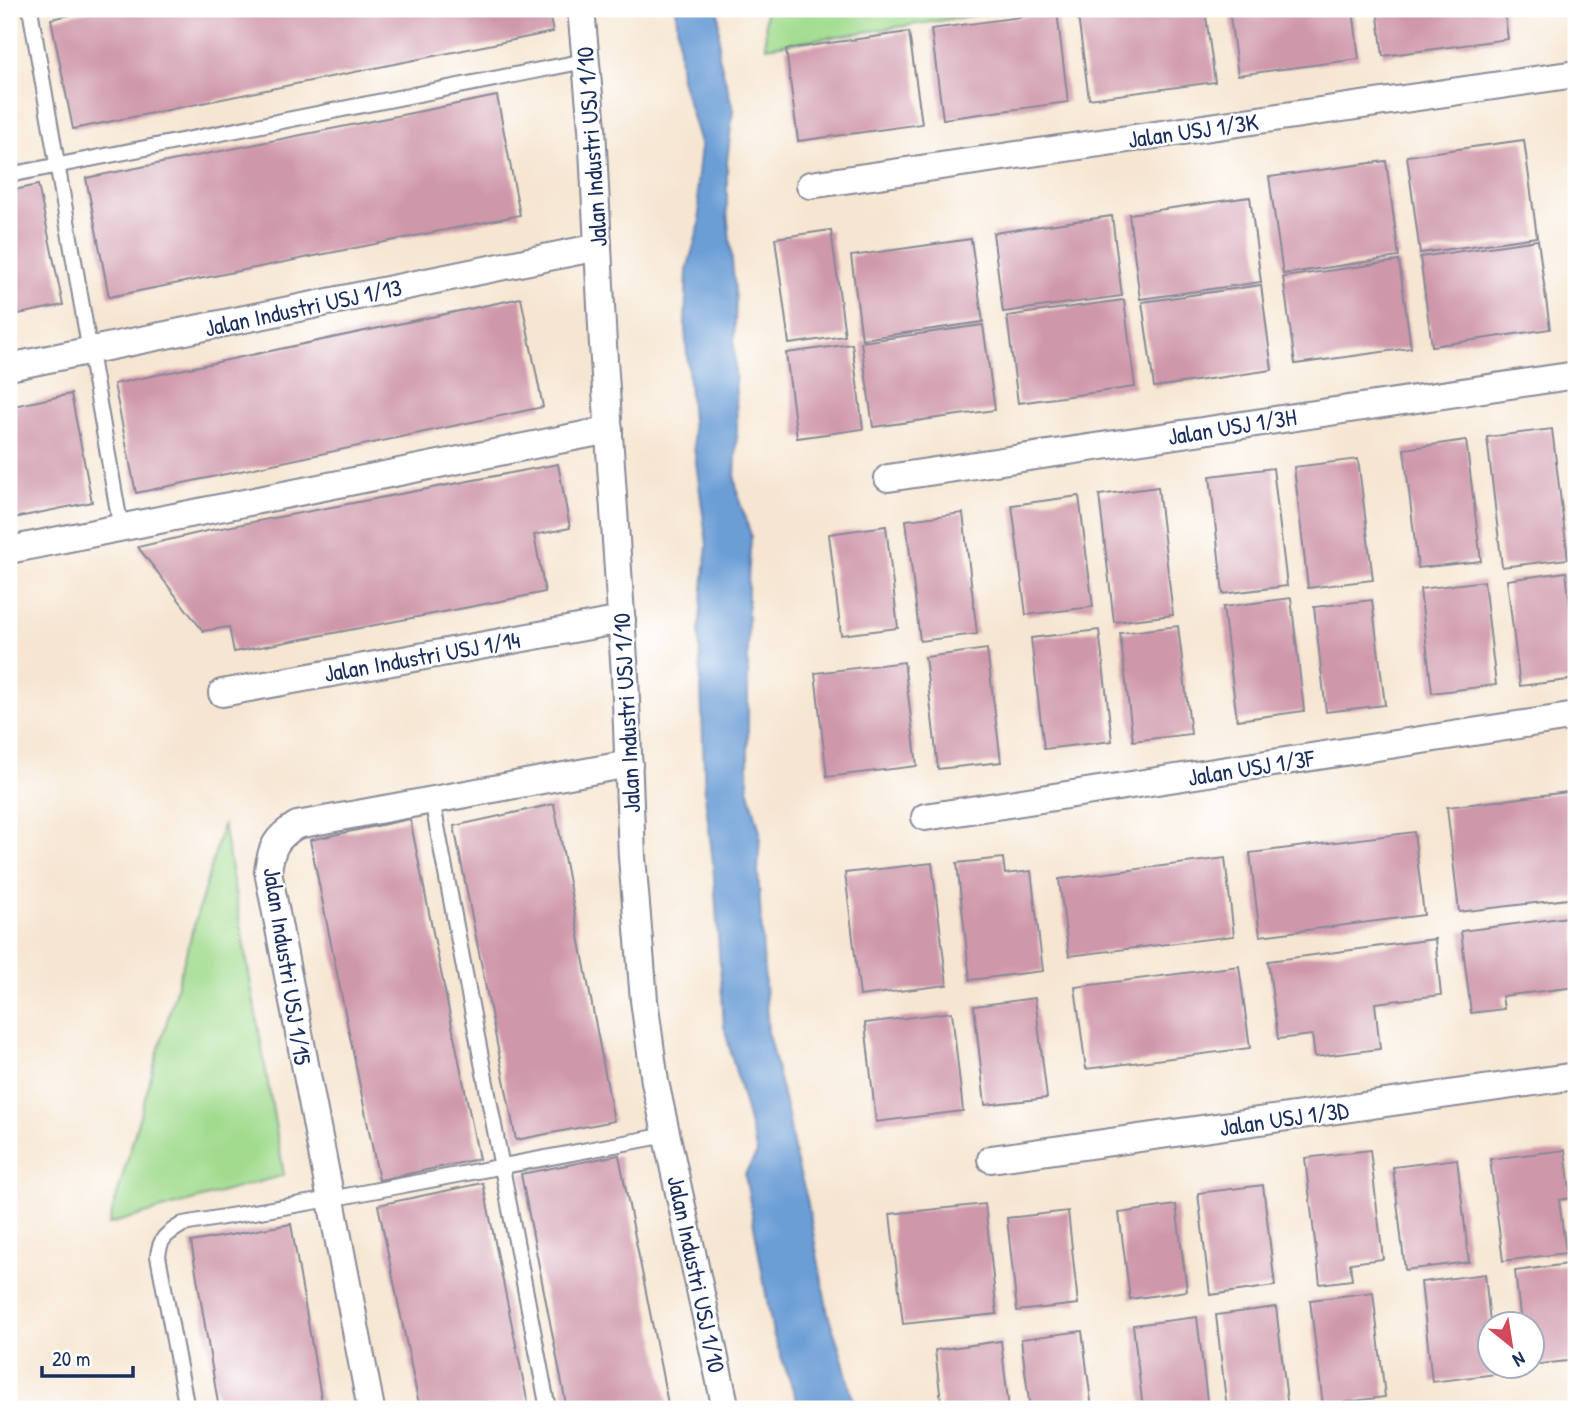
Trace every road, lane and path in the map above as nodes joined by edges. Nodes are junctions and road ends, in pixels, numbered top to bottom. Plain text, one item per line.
1 (30, 9) edge
2 (581, 9) edge
3 (585, 61) junction
4 (1576, 74) edge
5 (57, 165) junction
6 (9, 175) edge
7 (810, 186) dead end
8 (598, 247) junction
9 (90, 351) junction
10 (9, 368) edge
11 (1576, 374) edge
12 (609, 430) junction
13 (888, 478) dead end
14 (121, 529) junction
15 (9, 550) edge
16 (622, 620) junction
17 (222, 693) dead end
18 (1576, 716) edge
19 (629, 764) junction
20 (432, 800) junction
21 (925, 817) dead end
22 (1576, 1076) edge
23 (667, 1135) junction
24 (991, 1159) dead end
25 (502, 1167) junction
26 (330, 1199) junction
27 (187, 1409) edge
28 (371, 1409) edge
29 (548, 1409) edge
30 (726, 1409) edge

1 - 5 lane
2 - 3 street, Jalan Industri USJ 1/10
3 - 5 lane
3 - 8 street, Jalan Industri USJ 1/10
4 - 7 street, Jalan USJ 1/3K
5 - 6 lane
5 - 9 lane
8 - 9 street, Jalan Industri USJ 1/13
8 - 12 street, Jalan Industri USJ 1/10
9 - 10 street, Jalan Industri USJ 1/13
9 - 14 lane
11 - 13 street, Jalan USJ 1/3H
12 - 14 street
12 - 16 street, Jalan Industri USJ 1/10
14 - 15 street
16 - 17 street, Jalan Industri USJ 1/14
16 - 19 street, Jalan Industri USJ 1/10
18 - 21 street, Jalan USJ 1/3F
19 - 20 street, Jalan Industri USJ 1/15
19 - 23 street, Jalan Industri USJ 1/10
20 - 25 lane
20 - 26 street, Jalan Industri USJ 1/15
22 - 24 street, Jalan USJ 1/3D
23 - 25 lane
23 - 30 street, Jalan Industri USJ 1/10
25 - 26 lane
25 - 29 lane
26 - 27 lane
26 - 28 street, Jalan Industri USJ 1/15

